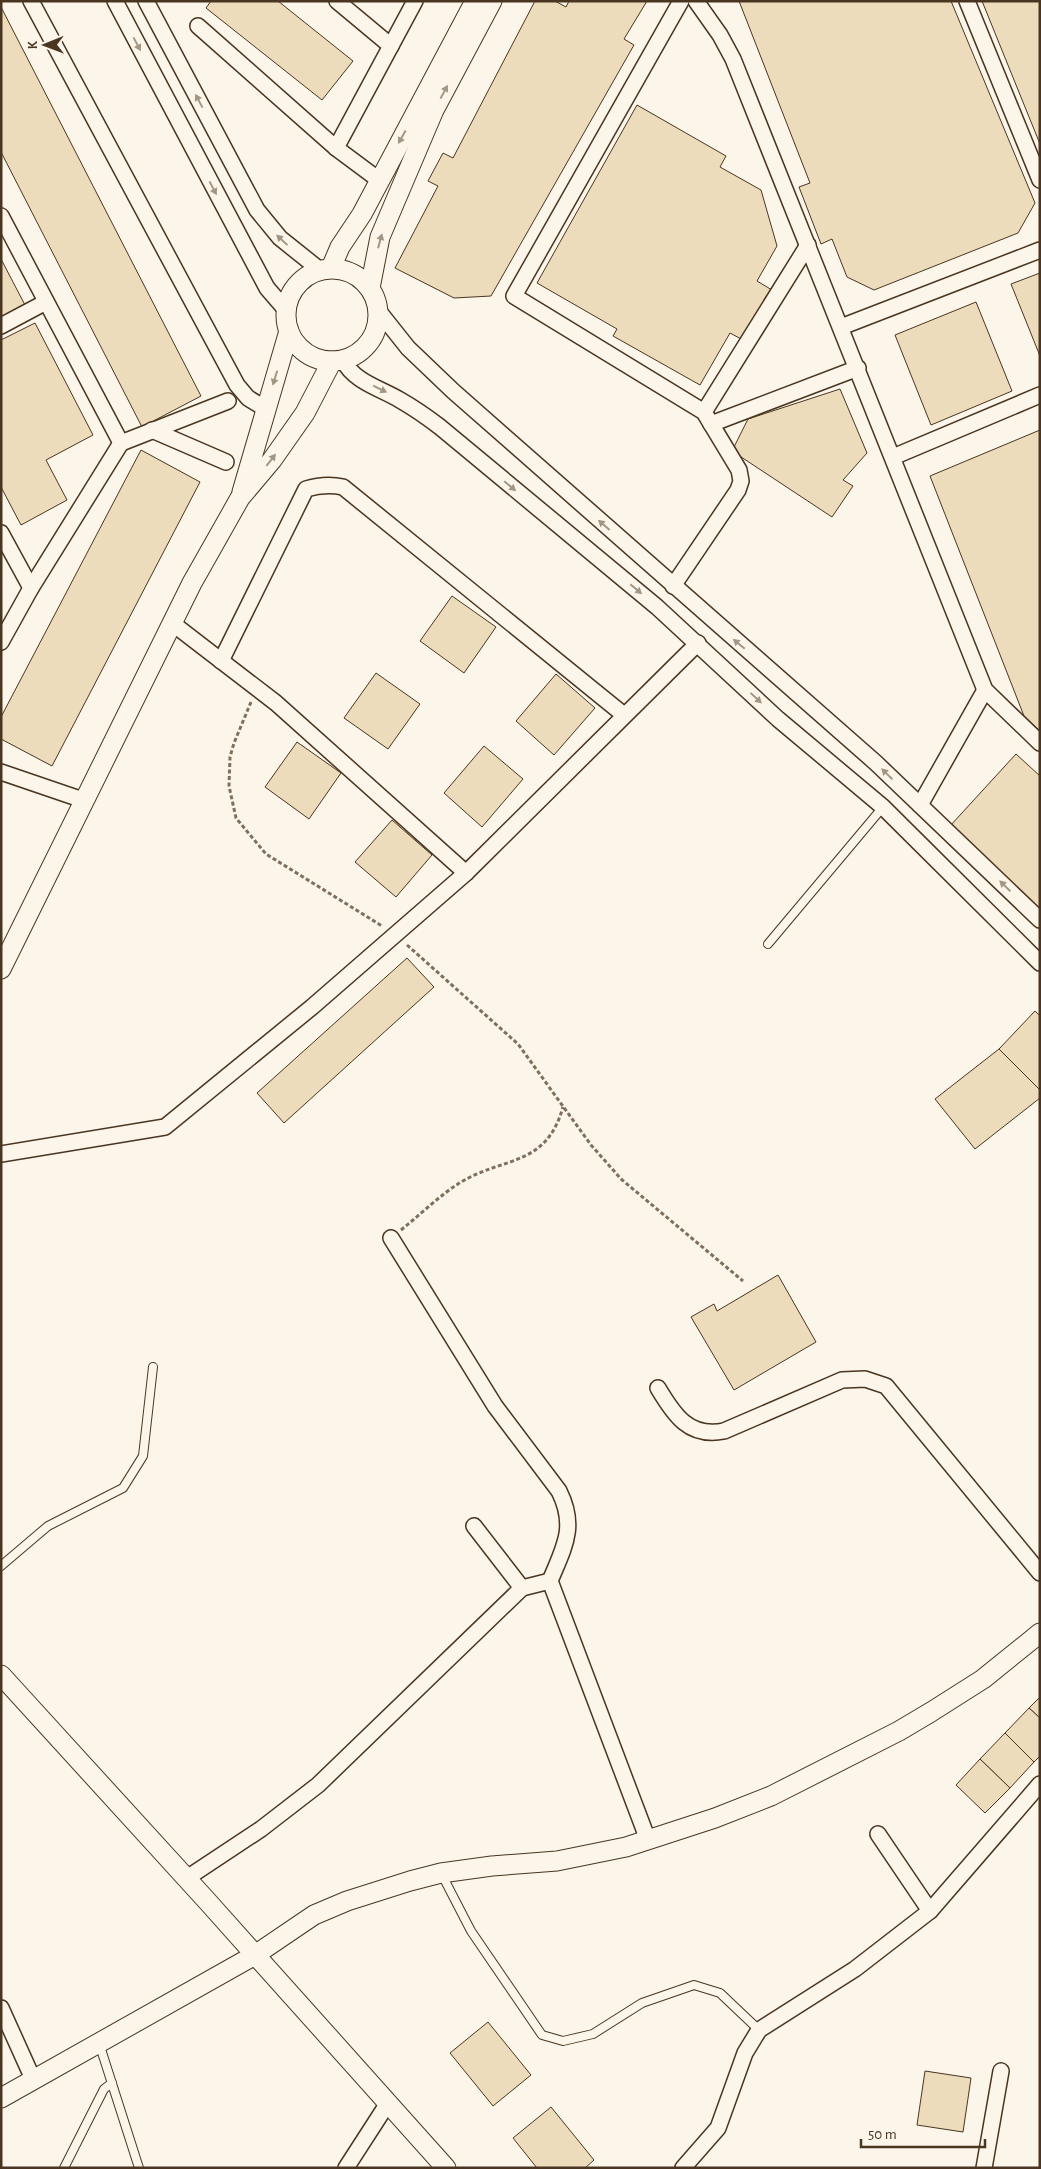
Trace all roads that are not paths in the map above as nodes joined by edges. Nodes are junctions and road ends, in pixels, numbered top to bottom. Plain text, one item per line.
1 (31, 1) edge
2 (114, 1) edge
3 (146, 1) edge
4 (337, 1) edge
5 (415, 1) edge
6 (475, 1) edge
7 (492, 1) edge
8 (681, 1) edge
9 (696, 1) edge
10 (967, 1) edge
11 (198, 26) dead end
12 (391, 46) junction
13 (336, 148) junction
14 (378, 180) junction
15 (1040, 180) edge
16 (1, 216) edge
17 (808, 245) junction
18 (1040, 250) edge
19 (326, 269) junction
20 (370, 288) junction
21 (46, 302) junction
22 (378, 309) junction
23 (286, 310) junction
24 (1, 326) edge
25 (841, 327) junction
26 (289, 332) junction
27 (337, 361) junction
28 (858, 368) junction
29 (1040, 395) edge
30 (228, 401) dead end
31 (266, 409) junction
32 (708, 418) junction
33 (152, 430) junction
34 (121, 443) junction
35 (893, 457) junction
36 (226, 462) dead end
37 (240, 498) junction
38 (1, 533) edge
39 (672, 586) junction
40 (31, 588) junction
41 (172, 622) junction
42 (1, 642) edge
43 (698, 643) junction
44 (221, 661) junction
45 (986, 690) junction
46 (624, 715) junction
47 (1040, 743) edge
48 (1, 772) edge
49 (83, 800) junction
50 (920, 805) junction
51 (884, 807) junction
52 (466, 873) junction
53 (1040, 920) edge
54 (768, 944) dead end
55 (1040, 963) edge
56 (1, 969) edge
57 (1, 1154) edge
58 (391, 1238) road end
59 (153, 1367) dead end
60 (658, 1388) dead end
61 (474, 1526) dead end
62 (1, 1566) edge
63 (1040, 1573) edge
64 (550, 1581) junction
65 (522, 1588) junction
66 (1039, 1635) edge
67 (5, 1685) edge
68 (1040, 1784) edge
69 (878, 1834) dead end
70 (648, 1840) junction
71 (441, 1873) junction
72 (186, 1878) junction
73 (930, 1911) junction
74 (255, 1955) junction
75 (1, 2008) edge
76 (759, 2030) junction
77 (99, 2043) junction
78 (1001, 2071) dead end
79 (33, 2079) junction
80 (112, 2083) junction
81 (1, 2098) edge
82 (388, 2103) junction
83 (64, 2168) edge
84 (138, 2168) edge
85 (346, 2168) edge
86 (446, 2168) edge
87 (683, 2168) edge
88 (984, 2168) edge

1 - 31 street
2 -> 23 street
19 -> 3 street
4 - 12 street
5 - 12 street
6 -> 14 street
20 -> 7 street
8 - 32 street
9 - 17 street
10 - 15 street
11 - 13 street
12 - 13 street
13 - 14 street
14 - 19 street
16 - 21 street
17 - 25 street
17 - 32 street
18 - 25 street
19 - 20 street
19 - 23 street
20 - 22 street
21 - 24 street
21 - 34 street
22 - 27 street
39 -> 22 street
23 - 26 street
25 - 28 street
26 - 27 street
26 -> 31 street
37 -> 27 street
27 -> 43 street
28 - 32 street
28 - 35 street
29 - 35 street
30 - 33 street
31 - 37 street
32 - 39 street
33 - 34 street
33 - 36 street
34 - 40 street
35 - 45 street
37 - 41 street
38 - 40 street
50 -> 39 street
40 - 42 street
41 - 44 street
41 - 49 street
43 - 46 street
43 -> 51 street
44 - 46 street
44 - 52 street
45 - 47 street
45 - 50 street
46 - 52 street
48 - 49 street
49 - 56 street
53 -> 50 street
51 - 54 lane
51 - 55 street
52 - 57 street
58 - 64 street
59 - 62 lane
60 - 63 street
61 - 65 street
64 - 65 street
64 - 70 street
65 - 72 street
66 - 70 street
67 - 72 street
68 - 73 street
69 - 73 street
70 - 71 street
71 - 74 street
71 - 76 lane
72 - 74 street
73 - 76 street
74 - 77 street
74 - 82 street
75 - 79 street
76 - 87 street
77 - 79 street
77 - 80 lane
78 - 88 street
79 - 81 street
80 - 83 lane
80 - 84 lane
82 - 85 street
82 - 86 street

